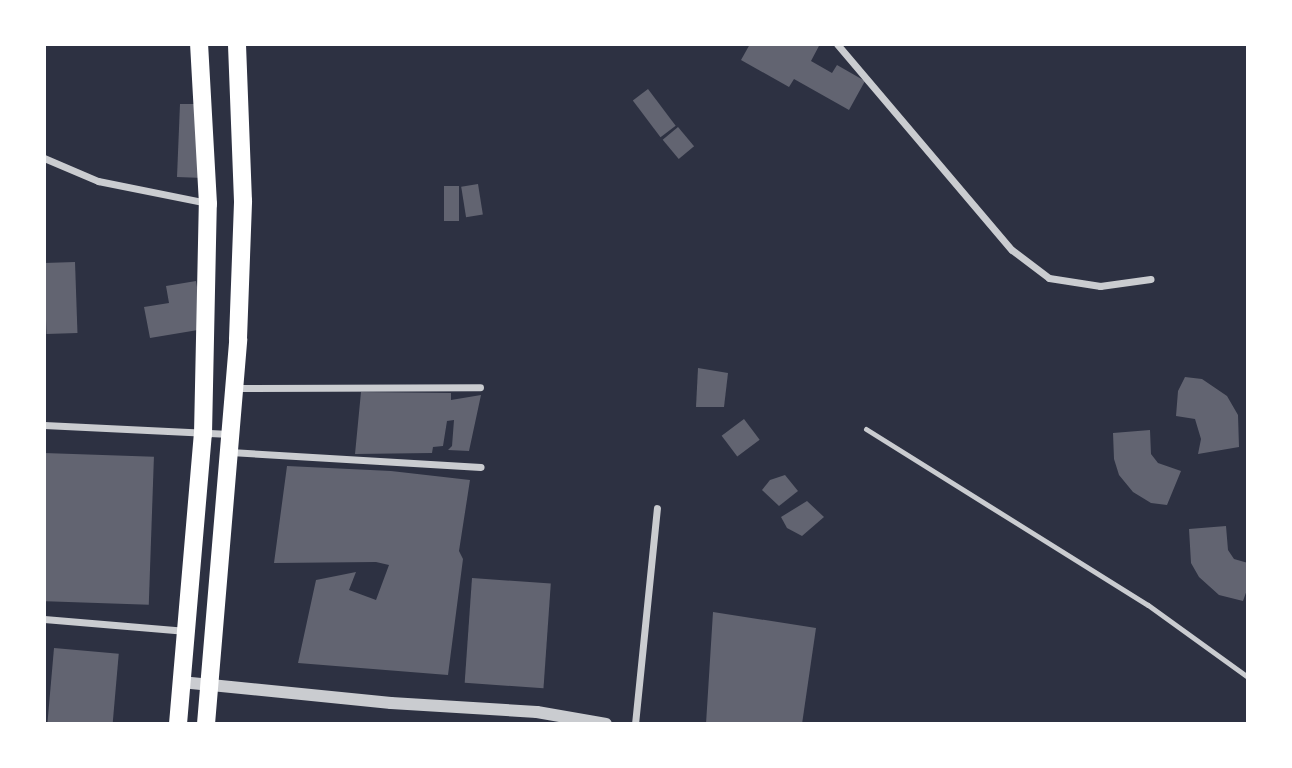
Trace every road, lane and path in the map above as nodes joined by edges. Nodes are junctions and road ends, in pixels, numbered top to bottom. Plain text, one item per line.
1 (199, 44) edge
2 (237, 44) edge
3 (837, 44) edge
4 (44, 158) edge
5 (208, 204) junction
6 (1151, 279) dead end
7 (480, 387) dead end
8 (234, 388) junction
9 (44, 425) edge
10 (866, 429) dead end
11 (203, 434) junction
12 (230, 443) junction
13 (481, 467) dead end
14 (657, 508) dead end
15 (44, 619) edge
16 (187, 632) junction
17 (1248, 677) edge
18 (181, 681) junction
19 (210, 686) junction
20 (178, 724) edge
21 (206, 724) edge
22 (606, 724) edge
23 (635, 724) edge

1 - 5 main road
2 - 8 main road
3 - 6 street
4 - 5 street
5 - 11 main road
7 - 8 street
8 - 12 main road
9 - 11 street
10 - 17 lane
11 - 12 street
11 - 16 main road
12 - 13 street
12 - 19 main road
14 - 23 street
15 - 16 street
16 - 18 main road
18 - 19 street
18 - 20 main road
19 - 21 main road
19 - 22 street

